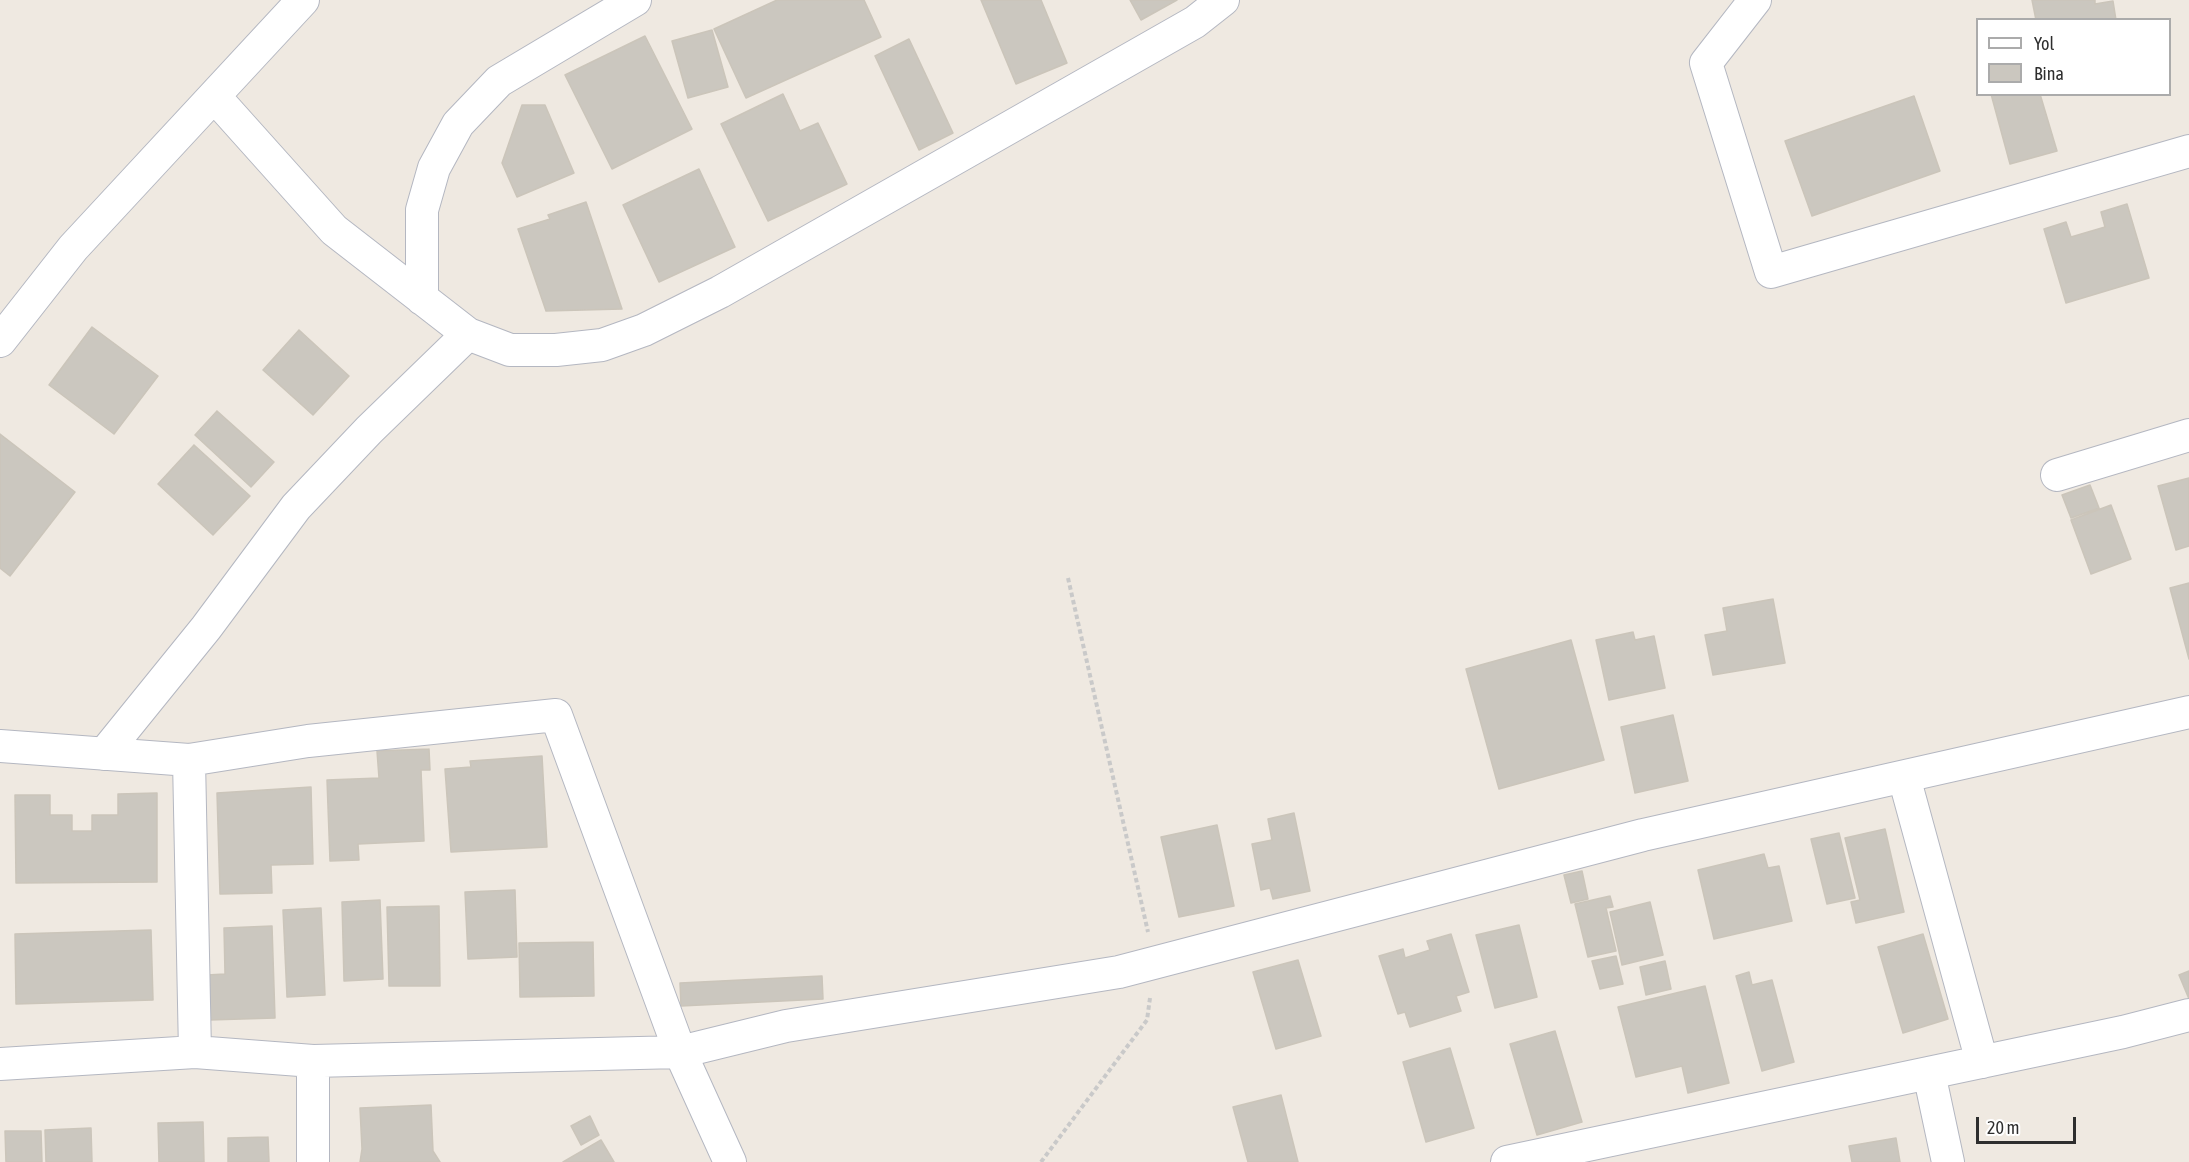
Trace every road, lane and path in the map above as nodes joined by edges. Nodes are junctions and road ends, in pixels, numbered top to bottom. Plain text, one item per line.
1 (303, 0) edge
2 (635, 0) edge
3 (1223, 0) edge
4 (1755, 0) edge
5 (214, 96) junction
6 (2189, 151) edge
7 (422, 299) junction
8 (468, 334) junction
9 (0, 341) edge
10 (2189, 435) edge
11 (2056, 475) dead end
12 (1068, 578) dead end
13 (2189, 712) edge
14 (0, 746) edge
15 (104, 754) junction
16 (189, 760) junction
17 (1904, 777) junction
18 (1156, 963) junction
19 (2189, 1015) edge
20 (195, 1052) junction
21 (680, 1052) junction
22 (313, 1061) junction
23 (1982, 1062) junction
24 (0, 1064) edge
25 (1929, 1073) junction
26 (313, 1162) edge
27 (730, 1162) edge
28 (1041, 1162) edge
29 (1507, 1162) edge
30 (1948, 1162) edge

1 - 5 street
2 - 7 street
3 - 8 street
4 - 6 street
5 - 7 street
5 - 9 street
7 - 8 street
8 - 15 street
10 - 11 street
12 - 18 path
13 - 17 street
14 - 15 street
15 - 16 street
16 - 20 street
16 - 21 street
17 - 18 street
17 - 23 street
18 - 21 street
18 - 28 path
19 - 23 street
20 - 22 street
20 - 24 street
21 - 22 street
21 - 27 street
22 - 26 street
23 - 25 street
25 - 29 street
25 - 30 street

